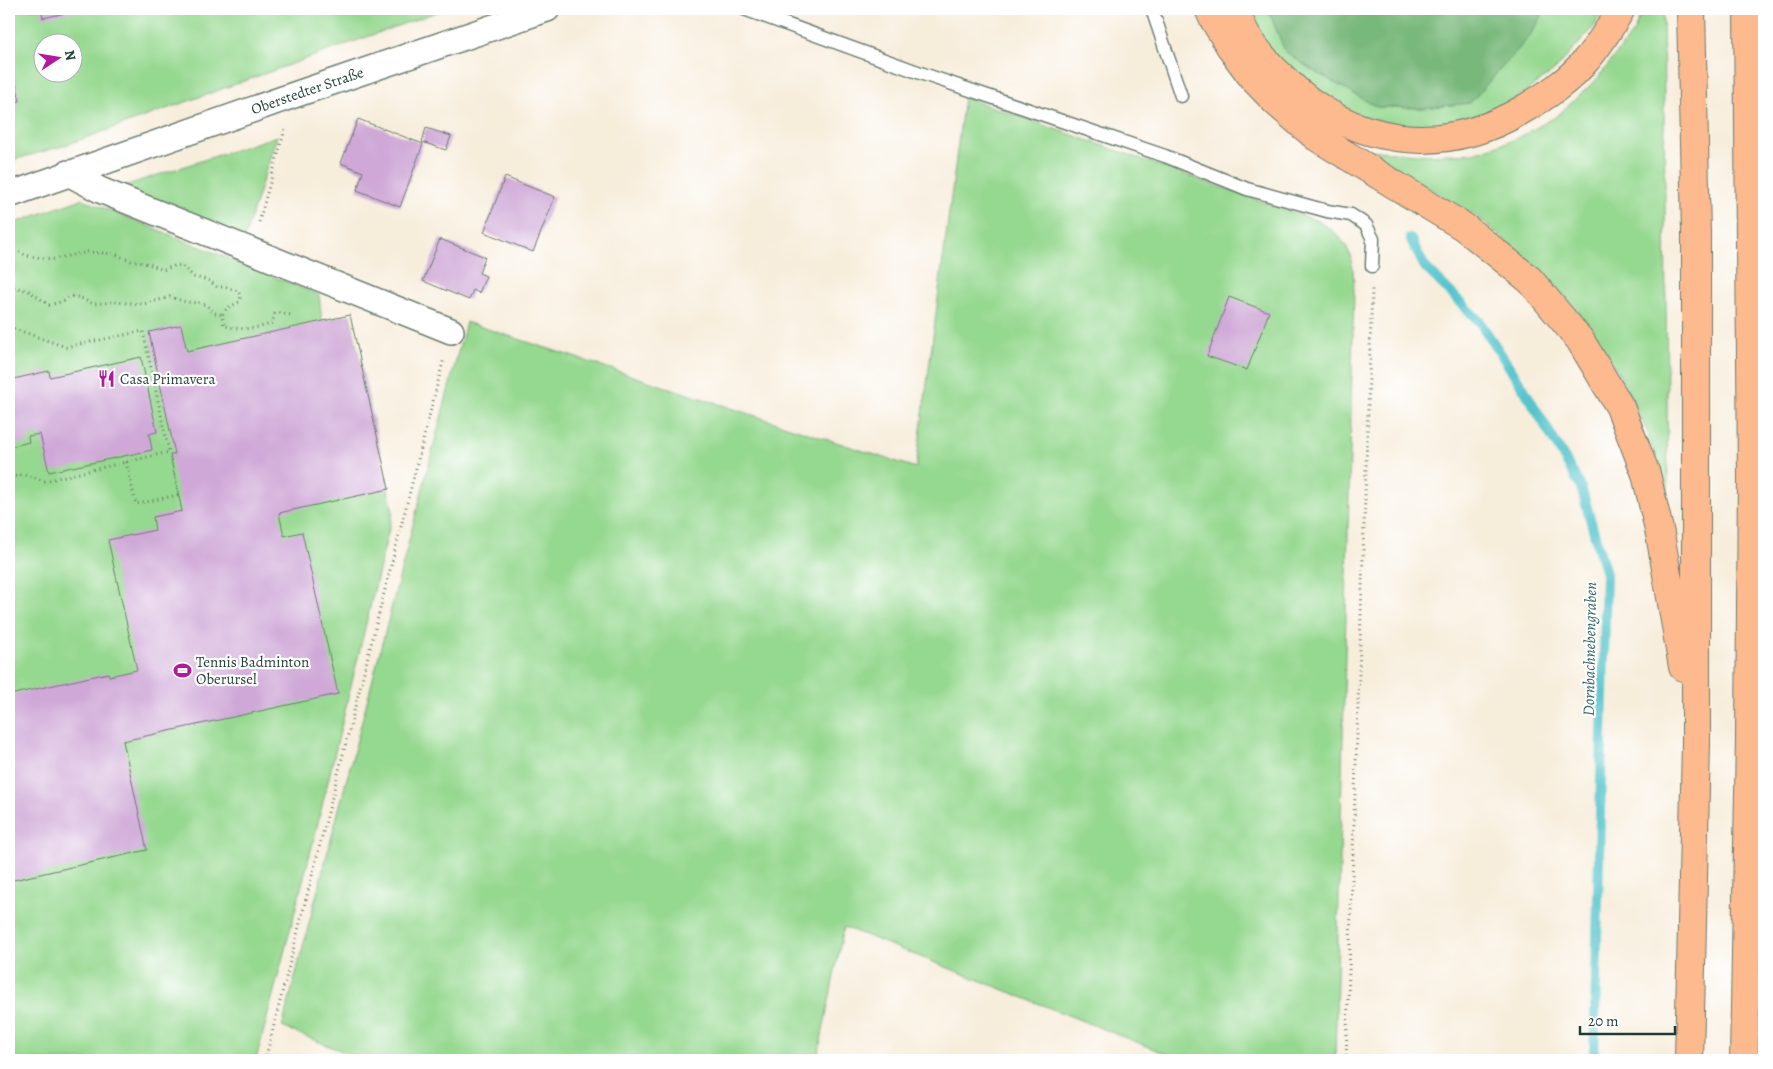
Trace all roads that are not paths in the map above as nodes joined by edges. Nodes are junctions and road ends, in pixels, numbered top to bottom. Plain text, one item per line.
1 (547, 9) edge
2 (744, 9) edge
3 (1152, 9) edge
4 (1209, 9) edge
5 (1234, 9) edge
6 (1621, 9) edge
7 (1691, 9) edge
8 (1748, 9) edge
9 (1181, 96) dead end
10 (68, 174) junction
11 (9, 195) edge
12 (1372, 266) road end
13 (451, 331) road end
14 (1696, 742) junction
15 (1689, 1060) edge
16 (1744, 1060) edge

1 - 10 street, Oberstedter Straße
2 - 12 lane
3 - 9 lane
4 - 14 highway
5 - 6 highway
7 - 14 highway
8 - 16 highway
10 - 11 street, Oberstedter Straße
10 - 13 street
14 - 15 highway

